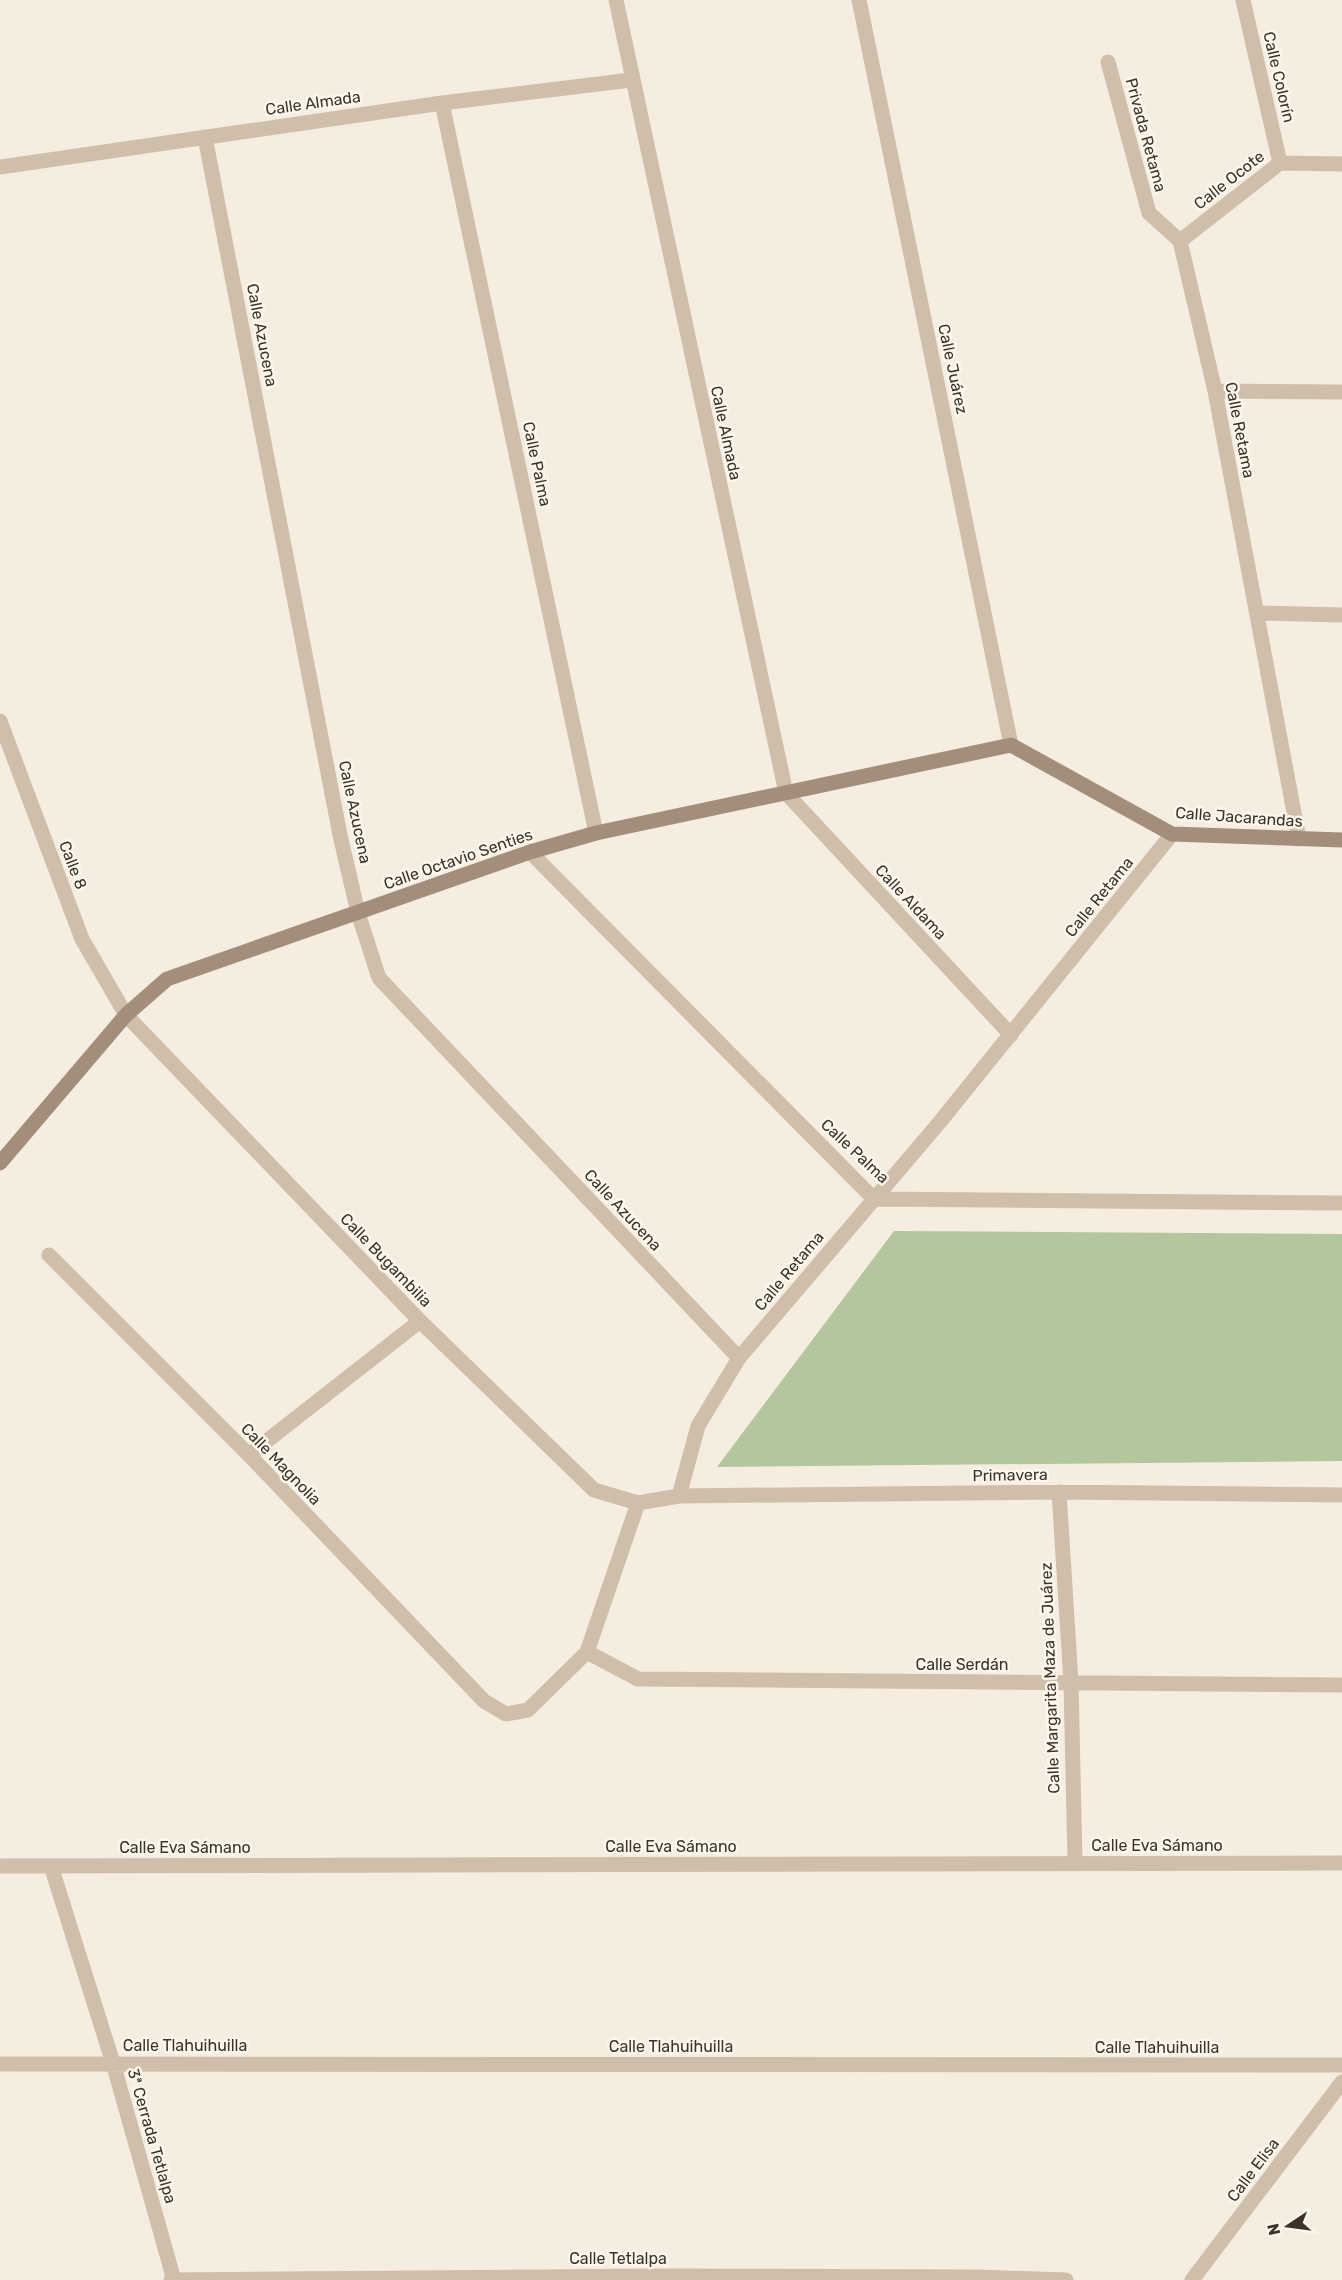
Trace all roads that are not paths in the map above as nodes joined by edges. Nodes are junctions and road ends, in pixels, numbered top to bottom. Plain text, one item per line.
1 (616, 0) edge
2 (859, 0) edge
3 (1243, 0) edge
4 (1108, 62) dead end
5 (631, 80) junction
6 (442, 103) junction
7 (205, 137) junction
8 (1280, 163) junction
9 (1342, 164) edge
10 (0, 167) edge
11 (1180, 241) junction
12 (1215, 391) junction
13 (1342, 393) edge
14 (1257, 613) junction
15 (1342, 615) edge
16 (0, 720) edge
17 (1011, 745) junction
18 (786, 793) junction
19 (596, 833) junction
20 (1172, 834) junction
21 (1299, 839) junction
22 (1342, 840) edge
23 (530, 852) junction
24 (358, 913) junction
25 (126, 1015) junction
26 (1011, 1035) junction
27 (0, 1163) edge
28 (874, 1199) junction
29 (1342, 1203) edge
30 (50, 1255) dead end
31 (420, 1321) junction
32 (739, 1358) junction
33 (249, 1455) junction
34 (1059, 1492) junction
35 (1342, 1495) edge
36 (679, 1496) junction
37 (638, 1503) junction
38 (587, 1652) junction
39 (1071, 1682) junction
40 (1342, 1685) edge
41 (1075, 1863) junction
42 (1342, 1863) edge
43 (0, 1866) edge
44 (51, 1866) junction
45 (113, 2063) junction
46 (0, 2064) edge
47 (1342, 2065) edge
48 (1342, 2082) edge
49 (173, 2280) edge
50 (1066, 2280) edge
51 (1192, 2280) edge

1 - 5 street, Calle Almada
2 - 17 street, Calle Juárez
3 - 8 street, Calle Colorín
4 - 11 street, Privada Retama
5 - 6 street, Calle Almada
5 - 18 street, Calle Almada
6 - 7 street, Calle Almada
6 - 19 street, Calle Palma
7 - 10 street, Calle Almada
7 - 24 street, Calle Azucena
8 - 9 street, Calle Ocote
8 - 11 street, Calle Ocote
11 - 12 street, Calle Retama
12 - 13 street
12 - 14 street, Calle Retama
14 - 15 street
14 - 21 street, Calle Retama
16 - 25 street, Calle 8
17 - 18 street, Calle Octavio Senties
17 - 20 street, Calle Jacarandas
18 - 19 street, Calle Octavio Senties
18 - 26 street, Calle Aldama
19 - 23 street, Calle Octavio Senties
20 - 21 street, Calle Jacarandas
20 - 26 street, Calle Retama
21 - 22 street, Calle Jacarandas
23 - 24 street, Calle Octavio Senties
23 - 28 street, Calle Palma
24 - 25 street, Calle Octavio Senties
24 - 32 street, Calle Azucena
25 - 27 street, Calle Octavio Senties
25 - 31 street, Calle Bugambilia
26 - 28 street, Calle Retama
28 - 29 street, Calle Palma
28 - 32 street, Calle Retama
30 - 33 street, Calle Magnolia
31 - 33 street
31 - 37 street, Calle Bugambilia
32 - 36 street, Calle Retama
33 - 38 street, Calle Magnolia
34 - 35 street, Primavera
34 - 36 street, Primavera
34 - 39 street, Calle Margarita Maza de Juárez
36 - 37 street
37 - 38 street
38 - 39 street, Calle Serdán
39 - 40 street, Calle Serdán
39 - 41 street, Calle Margarita Maza de Juárez
41 - 42 street, Calle Eva Sámano
41 - 44 street, Calle Eva Sámano
43 - 44 street, Calle Eva Sámano
44 - 45 street, 3ª Cerrada Tetlalpa
45 - 46 street, Calle Tlahuihuilla
45 - 47 street, Calle Tlahuihuilla
45 - 49 street, 3ª Cerrada Tetlalpa
48 - 51 street, Calle Elisa
49 - 50 street, Calle Tetlalpa

